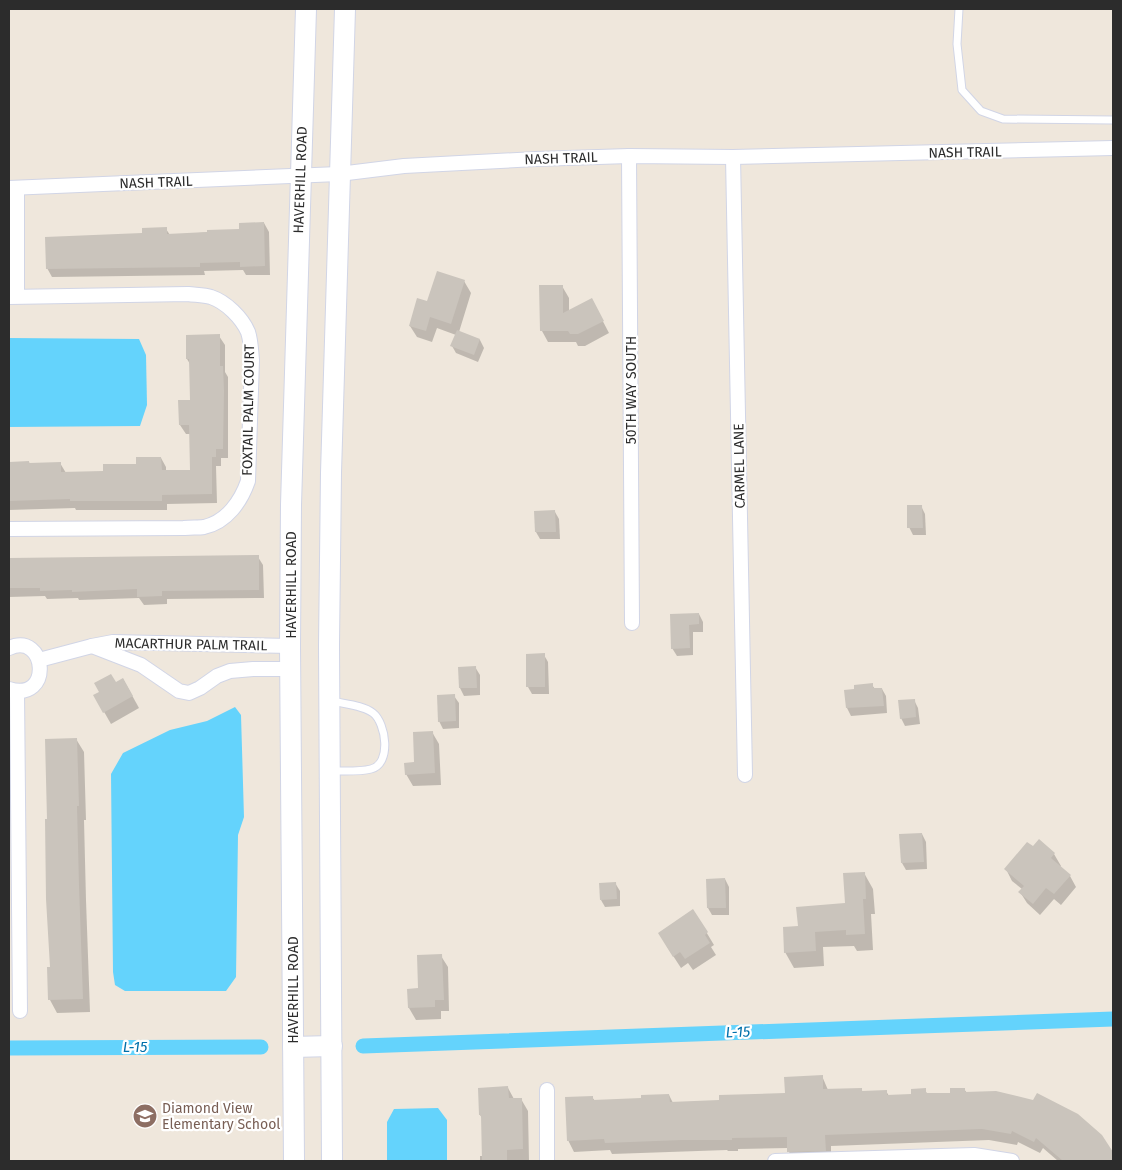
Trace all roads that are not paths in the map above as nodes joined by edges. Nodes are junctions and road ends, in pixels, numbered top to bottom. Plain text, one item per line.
1 (306, 9) edge
2 (345, 9) edge
3 (958, 9) edge
4 (1113, 120) edge
5 (1113, 148) edge
6 (629, 156) junction
7 (733, 157) junction
8 (339, 174) junction
9 (300, 176) junction
10 (13, 188) edge
11 (13, 297) edge
12 (9, 529) edge
13 (632, 624) dead end
14 (92, 646) junction
15 (290, 646) junction
16 (9, 648) edge
17 (40, 660) junction
18 (290, 668) junction
19 (13, 690) edge
20 (330, 700) junction
21 (330, 771) junction
22 (745, 775) dead end
23 (14, 937) edge
24 (20, 1011) dead end
25 (332, 1046) junction
26 (293, 1047) junction
27 (547, 1090) dead end
28 (294, 1161) edge
29 (332, 1161) edge
30 (548, 1161) edge
31 (775, 1161) edge
32 (1012, 1161) edge

1 - 9 street, HAVERHILL ROAD
2 - 8 street
3 - 4 lane
5 - 7 street, NASH TRAIL
6 - 7 street, NASH TRAIL
6 - 8 street, NASH TRAIL
6 - 13 street, 50TH WAY SOUTH
7 - 22 street, CARMEL LANE
8 - 9 street, NASH TRAIL
8 - 20 street
9 - 10 street, NASH TRAIL
9 - 15 street, HAVERHILL ROAD
10 - 11 street
11 - 12 street, FOXTAIL PALM COURT
14 - 15 street, MACARTHUR PALM TRAIL
14 - 17 street, MACARTHUR PALM TRAIL
14 - 18 street, MACARTHUR PALM TRAIL
15 - 18 street, HAVERHILL ROAD
16 - 17 street
17 - 19 street
18 - 26 street, HAVERHILL ROAD
19 - 23 street
20 - 21 street
20 - 21 lane
21 - 25 street
23 - 24 street
25 - 26 street
25 - 29 street
26 - 28 street, HAVERHILL ROAD
27 - 30 street
31 - 32 street

